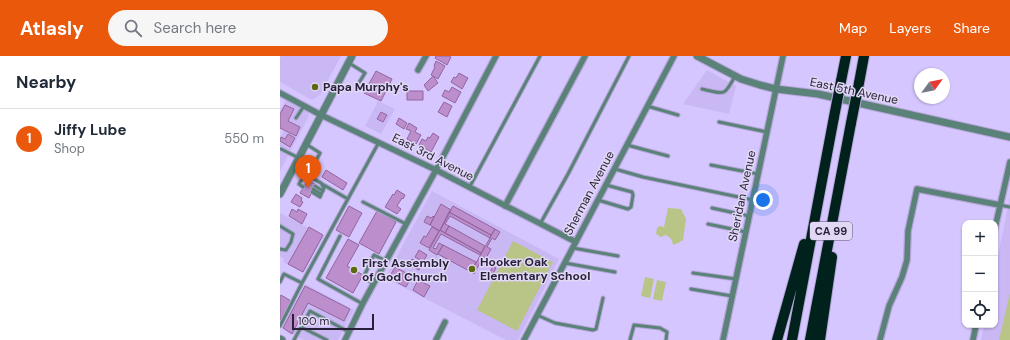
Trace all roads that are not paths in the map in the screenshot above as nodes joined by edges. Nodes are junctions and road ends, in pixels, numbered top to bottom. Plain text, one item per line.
1 (426, 56) edge
2 (496, 56) edge
3 (540, 56) edge
4 (585, 56) edge
5 (629, 56) edge
6 (674, 56) edge
7 (697, 56) edge
8 (783, 56) edge
9 (846, 56) edge
10 (864, 56) edge
11 (350, 59) edge
12 (418, 70) dead end
13 (735, 76) junction
14 (357, 86) dead end
15 (702, 89) dead end
16 (776, 89) junction
17 (280, 93) edge
18 (304, 106) junction
19 (647, 106) junction
20 (321, 115) junction
21 (678, 115) dead end
22 (296, 118) dead end
23 (719, 122) dead end
24 (767, 132) junction
25 (1010, 137) edge
26 (379, 142) junction
27 (306, 144) junction
28 (627, 146) junction
29 (281, 149) dead end
30 (668, 156) dead end
31 (1010, 162) edge
32 (296, 163) junction
33 (711, 164) dead end
34 (614, 169) junction
35 (436, 170) junction
36 (305, 174) junction
37 (758, 174) junction
38 (301, 180) junction
39 (321, 183) junction
40 (606, 185) junction
41 (469, 188) junction
42 (280, 193) edge
43 (321, 194) junction
44 (348, 199) junction
45 (598, 200) junction
46 (753, 200) junction
47 (363, 202) dead end
48 (1000, 205) junction
49 (505, 206) junction
50 (818, 206) junction
51 (1010, 207) edge
52 (712, 208) dead end
53 (834, 213) junction
54 (750, 216) junction
55 (997, 220) edge
56 (406, 224) junction
57 (540, 224) junction
58 (708, 224) dead end
59 (280, 226) edge
60 (746, 232) junction
61 (340, 236) dead end
62 (576, 242) junction
63 (573, 248) junction
64 (280, 249) edge
65 (618, 256) dead end
66 (386, 261) junction
67 (565, 263) junction
68 (280, 272) edge
69 (615, 272) dead end
70 (693, 273) dead end
71 (284, 274) junction
72 (736, 279) junction
73 (280, 282) edge
74 (302, 283) junction
75 (374, 284) junction
76 (692, 289) dead end
77 (732, 296) junction
78 (603, 298) dead end
79 (363, 304) junction
80 (537, 315) junction
81 (445, 322) dead end
82 (280, 326) edge
83 (301, 327) junction
84 (975, 328) edge
85 (349, 332) junction
86 (294, 340) edge
87 (327, 340) edge
88 (345, 340) edge
89 (436, 340) edge
90 (524, 340) edge
91 (630, 340) edge
92 (666, 340) edge
93 (723, 340) edge
94 (777, 340) edge
95 (792, 340) edge
96 (810, 340) edge
97 (820, 340) edge
98 (880, 340) edge
99 (973, 340) edge

1 - 12 street
2 - 35 street
3 - 41 lane
4 - 49 street
5 - 57 lane
6 - 19 street, Sherman Avenue
7 - 13 street, East 5th Avenue
8 - 16 street, Sheridan Avenue
9 - 50 highway, CA 99, bridge
10 - 53 highway, CA 99, bridge
11 - 14 lane
11 - 20 street
13 - 15 lane
13 - 16 street, East 5th Avenue
16 - 24 street, Sheridan Avenue
16 - 25 street, East 5th Avenue
17 - 18 street, East 3rd Avenue
18 - 20 street, East 3rd Avenue
18 - 22 lane
19 - 21 lane
19 - 28 street, Sherman Avenue
20 - 26 street, East 3rd Avenue
20 - 27 street
23 - 24 lane
24 - 37 street, Sheridan Avenue
26 - 35 street, East 3rd Avenue
26 - 44 lane
27 - 32 street
27 - 32 lane
28 - 30 lane
28 - 34 street, Sherman Avenue
29 - 32 lane
31 - 48 street
32 - 36 lane
32 - 42 street
33 - 37 lane
34 - 40 street, Sherman Avenue
34 - 46 lane
35 - 41 street, East 3rd Avenue
35 - 56 street
36 - 38 lane
36 - 39 lane
37 - 46 street, Sheridan Avenue
38 - 38 lane
39 - 43 lane
39 - 44 lane
40 - 45 street, Sherman Avenue
40 - 45 lane
41 - 49 street, East 3rd Avenue
43 - 43 lane
44 - 74 lane
45 - 62 street, Sherman Avenue
46 - 54 street, Sheridan Avenue
47 - 56 lane
48 - 51 lane
48 - 55 street
48 - 98 street
49 - 57 street, East 3rd Avenue
50 - 94 highway
50 - 95 highway, CA 99
52 - 54 lane
53 - 96 highway, CA 99
53 - 97 highway
54 - 60 street, Sheridan Avenue
56 - 66 street
57 - 62 street, East 3rd Avenue
58 - 60 lane
59 - 64 lane
60 - 72 street, Sheridan Avenue
61 - 79 lane
62 - 63 street, Sherman Avenue
63 - 65 lane
63 - 67 street, Sherman Avenue
66 - 75 street
66 - 75 lane
67 - 69 lane
67 - 80 street, Sherman Avenue
68 - 71 lane
70 - 72 lane
71 - 73 lane
71 - 74 lane
72 - 77 street, Sheridan Avenue
74 - 82 lane
75 - 79 street
76 - 77 lane
77 - 93 street, Sheridan Avenue
78 - 80 lane
79 - 85 street
80 - 90 street, Sherman Avenue
81 - 89 street
83 - 85 lane
83 - 86 lane
83 - 87 lane
84 - 99 street
85 - 88 street
91 - 92 lane

